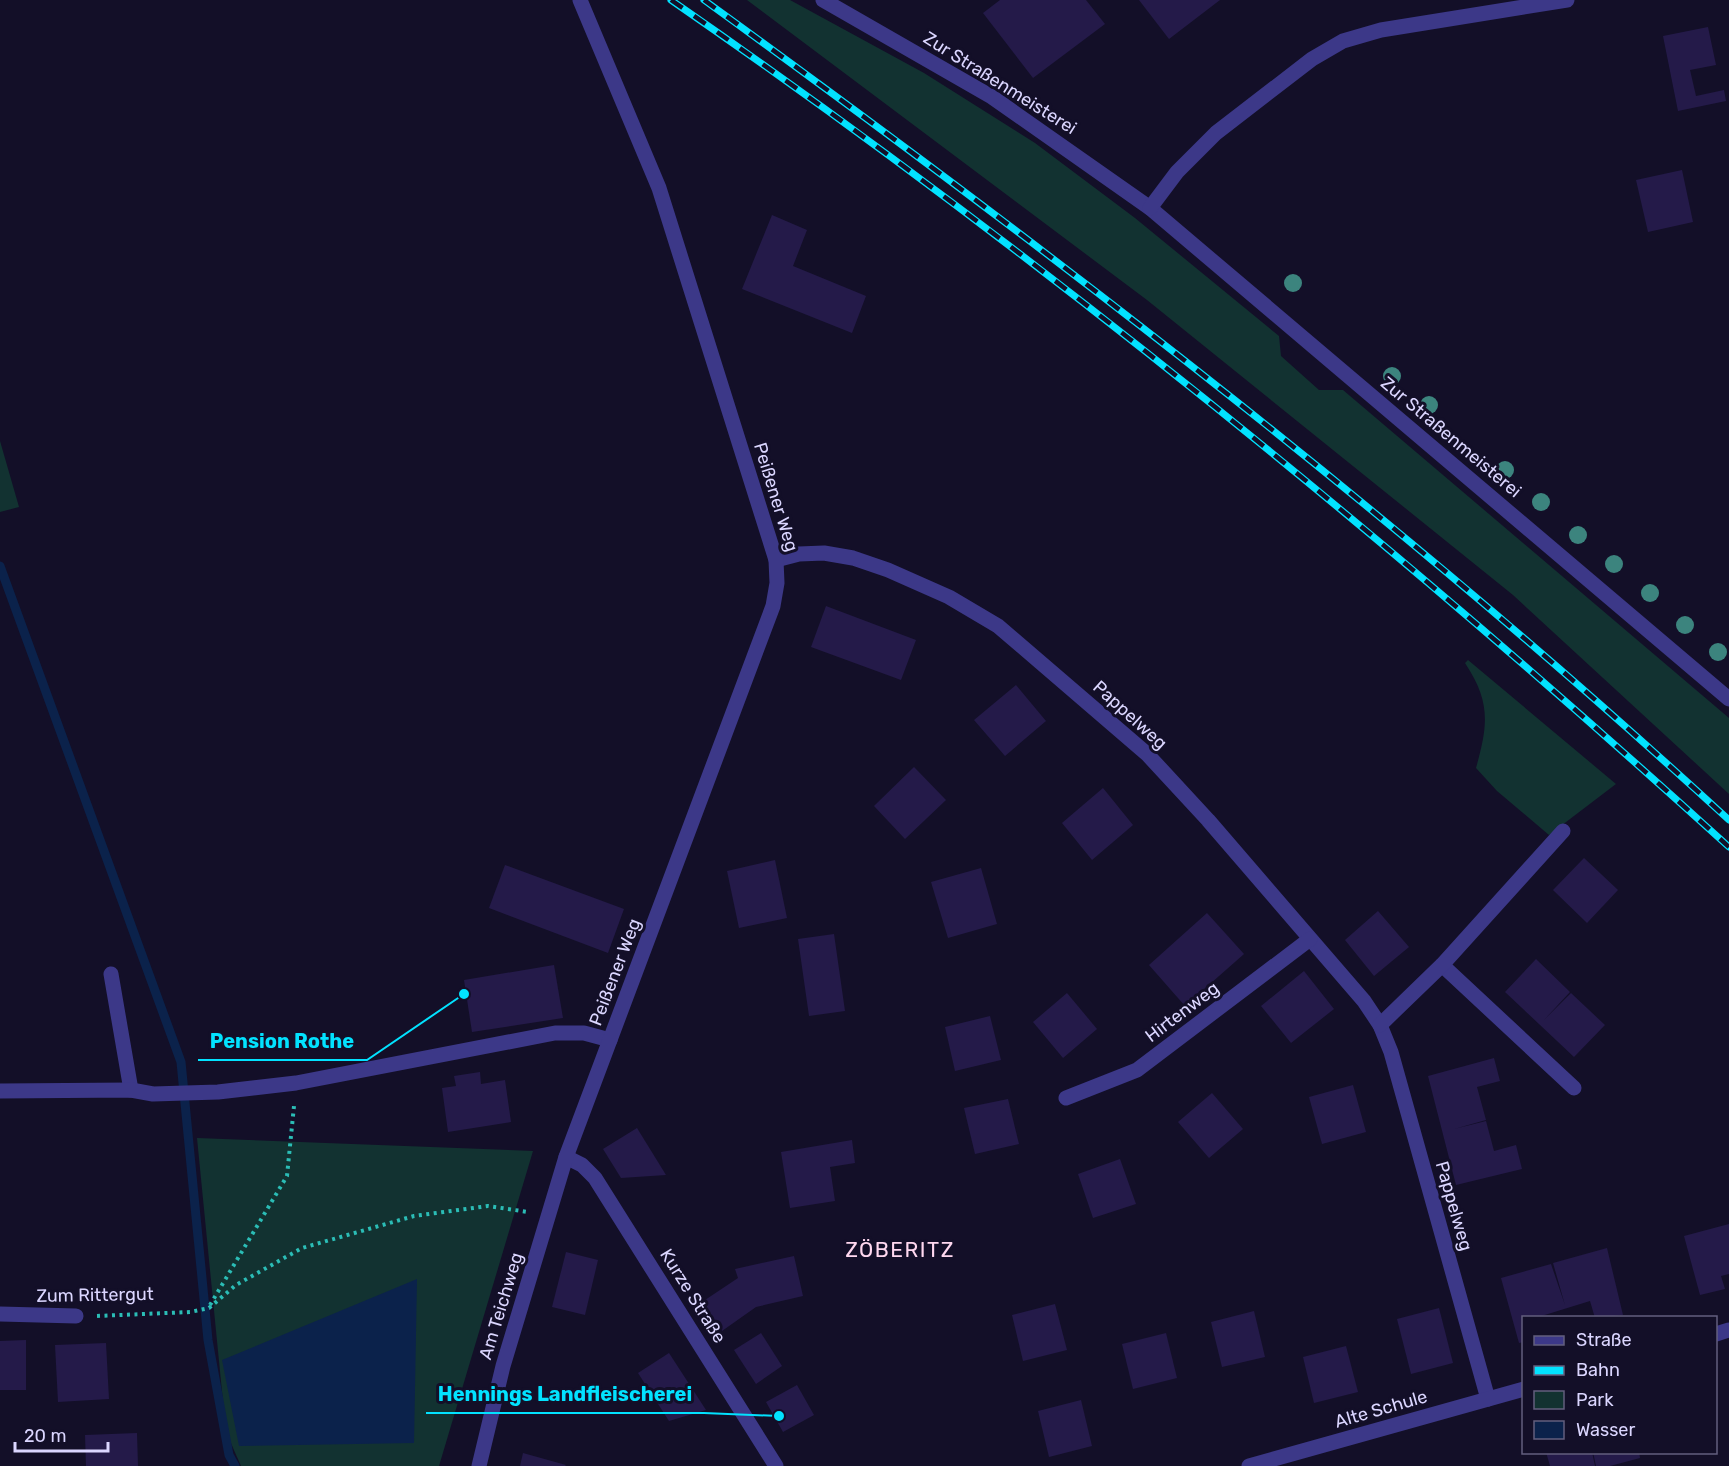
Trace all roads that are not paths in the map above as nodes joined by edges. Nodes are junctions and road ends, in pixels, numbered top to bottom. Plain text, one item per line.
1 (580, 0) edge
2 (823, 0) edge
3 (1567, 0) edge
4 (1150, 208) junction
5 (776, 560) junction
6 (1728, 696) edge
7 (1563, 831) dead end
8 (1310, 939) junction
9 (1442, 965) junction
10 (111, 974) dead end
11 (1380, 1025) junction
12 (610, 1040) junction
13 (1574, 1089) dead end
14 (131, 1090) junction
15 (0, 1091) edge
16 (1066, 1098) dead end
17 (566, 1157) junction
18 (0, 1314) edge
19 (76, 1316) road end
20 (1522, 1390) edge
21 (1488, 1399) junction
22 (479, 1466) edge
23 (776, 1466) edge
24 (1249, 1466) edge

1 - 5 street, Peißener Weg
2 - 4 street, Zur Straßenmeisterei
3 - 4 street
4 - 6 street, Zur Straßenmeisterei
5 - 8 street, Pappelweg
5 - 12 street, Peißener Weg
7 - 9 street
8 - 11 street, Pappelweg
8 - 16 street, Hirtenweg
9 - 11 street
9 - 13 street
10 - 14 street
11 - 21 street, Pappelweg
12 - 14 street, Peißener Weg
12 - 17 street, Peißener Weg
14 - 15 street, Peißener Weg
17 - 22 street, Am Teichweg
17 - 23 street, Kurze Straße
18 - 19 street, Zum Rittergut
20 - 21 street, Alte Schule
21 - 24 street, Alte Schule

